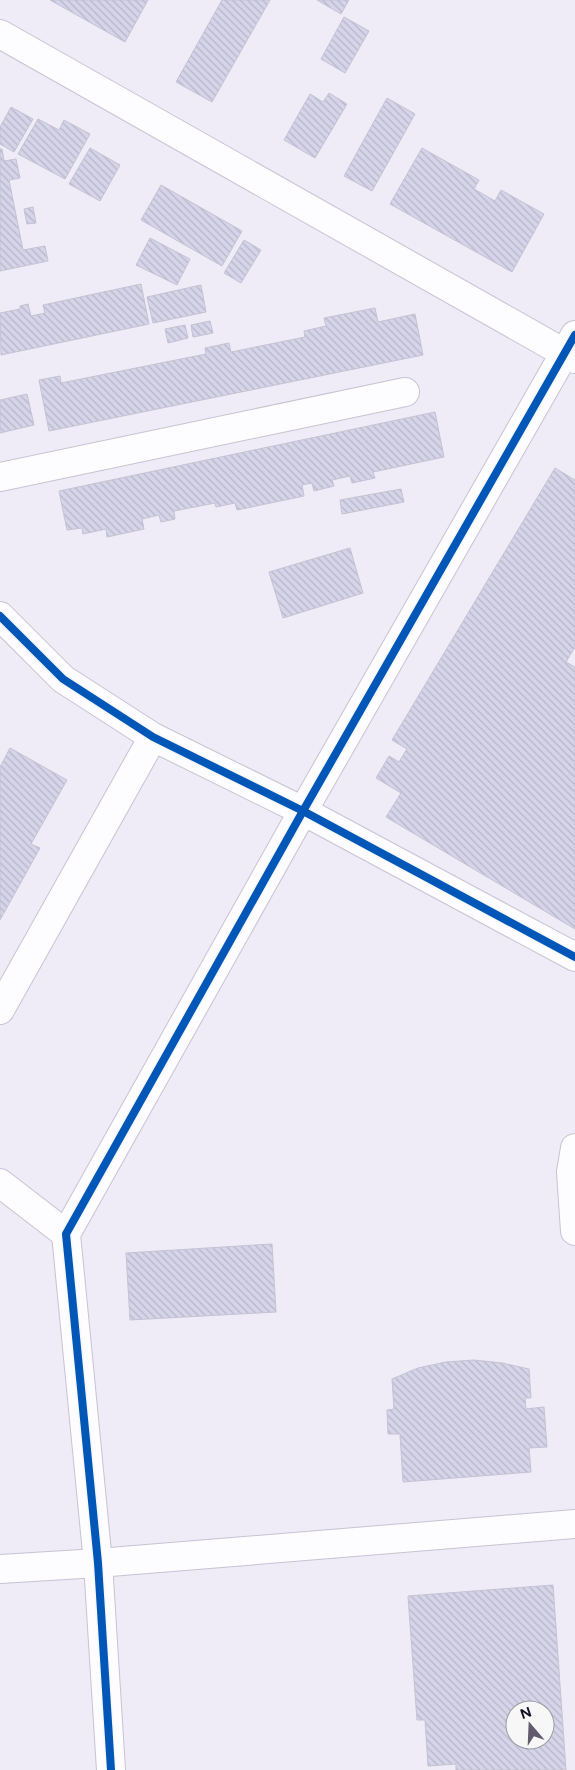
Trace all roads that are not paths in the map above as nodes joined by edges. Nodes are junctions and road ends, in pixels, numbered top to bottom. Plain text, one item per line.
1 (0, 34) edge
2 (572, 349) edge
3 (405, 392) dead end
4 (0, 477) edge
5 (0, 616) edge
6 (153, 737) junction
7 (303, 811) junction
8 (575, 957) edge
9 (0, 1010) edge
10 (575, 1148) edge
11 (0, 1183) edge
12 (575, 1231) edge
13 (66, 1234) junction
14 (575, 1524) edge
15 (98, 1563) junction
16 (0, 1569) edge
17 (111, 1770) edge

1 - 2 street
2 - 7 street
3 - 4 street
5 - 6 street
6 - 7 street
6 - 9 street
7 - 8 street
7 - 13 street
10 - 12 street
11 - 13 street
13 - 15 street
14 - 15 street
15 - 16 street
15 - 17 street

